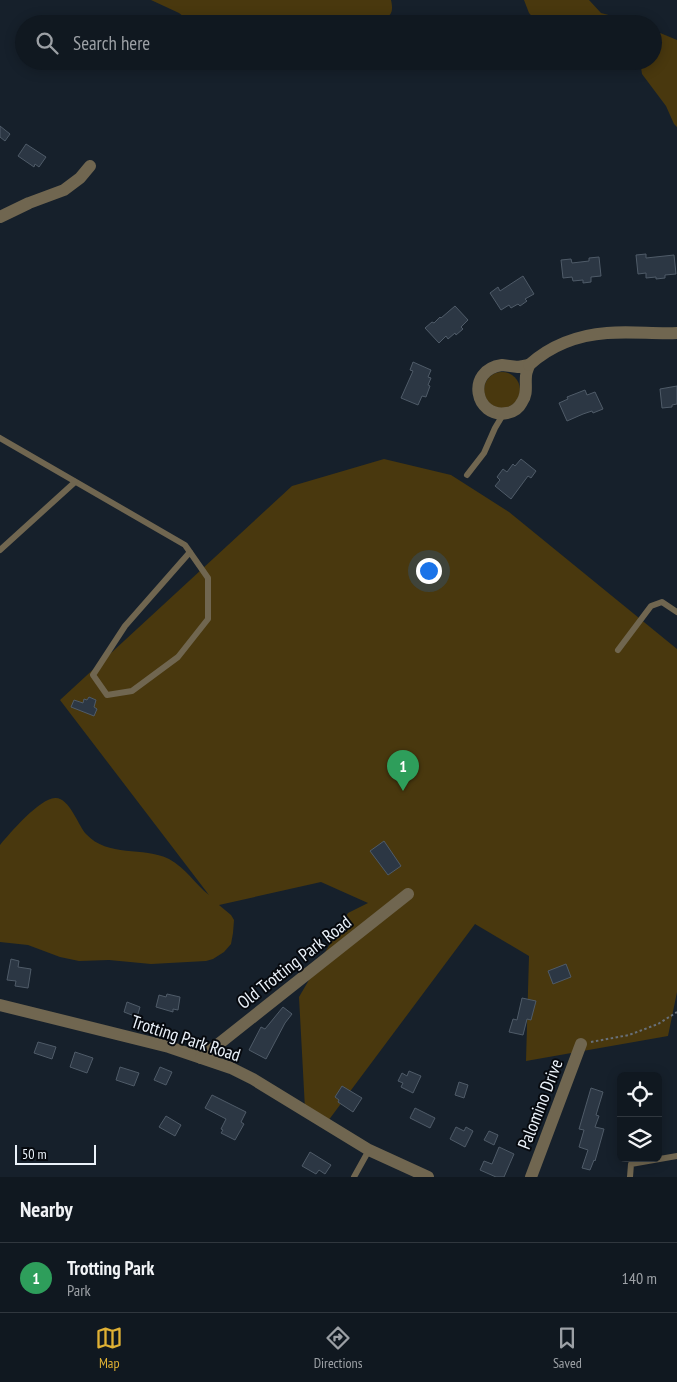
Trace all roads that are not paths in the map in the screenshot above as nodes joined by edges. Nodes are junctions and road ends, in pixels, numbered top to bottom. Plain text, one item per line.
1 (90, 166) dead end
2 (0, 217) edge
3 (677, 333) edge
4 (529, 365) junction
5 (504, 414) junction
6 (0, 438) edge
7 (467, 475) dead end
8 (75, 482) junction
9 (0, 550) edge
10 (190, 552) junction
11 (677, 612) edge
12 (618, 650) dead end
13 (408, 894) dead end
14 (0, 1006) edge
15 (581, 1044) road end
16 (201, 1058) junction
17 (369, 1150) junction
18 (677, 1156) edge
19 (354, 1177) edge
20 (428, 1177) edge
21 (532, 1177) edge
22 (630, 1177) edge

1 - 2 street
3 - 4 street
4 - 5 street
4 - 5 street
5 - 7 lane
6 - 8 lane
8 - 9 lane
8 - 10 lane
10 - 10 lane
11 - 12 lane
13 - 16 street, Old Trotting Park Road
14 - 16 street, Trotting Park Road
15 - 21 street, Palomino Drive
16 - 17 street, Trotting Park Road
17 - 19 lane
17 - 20 street, Trotting Park Road
18 - 22 lane

